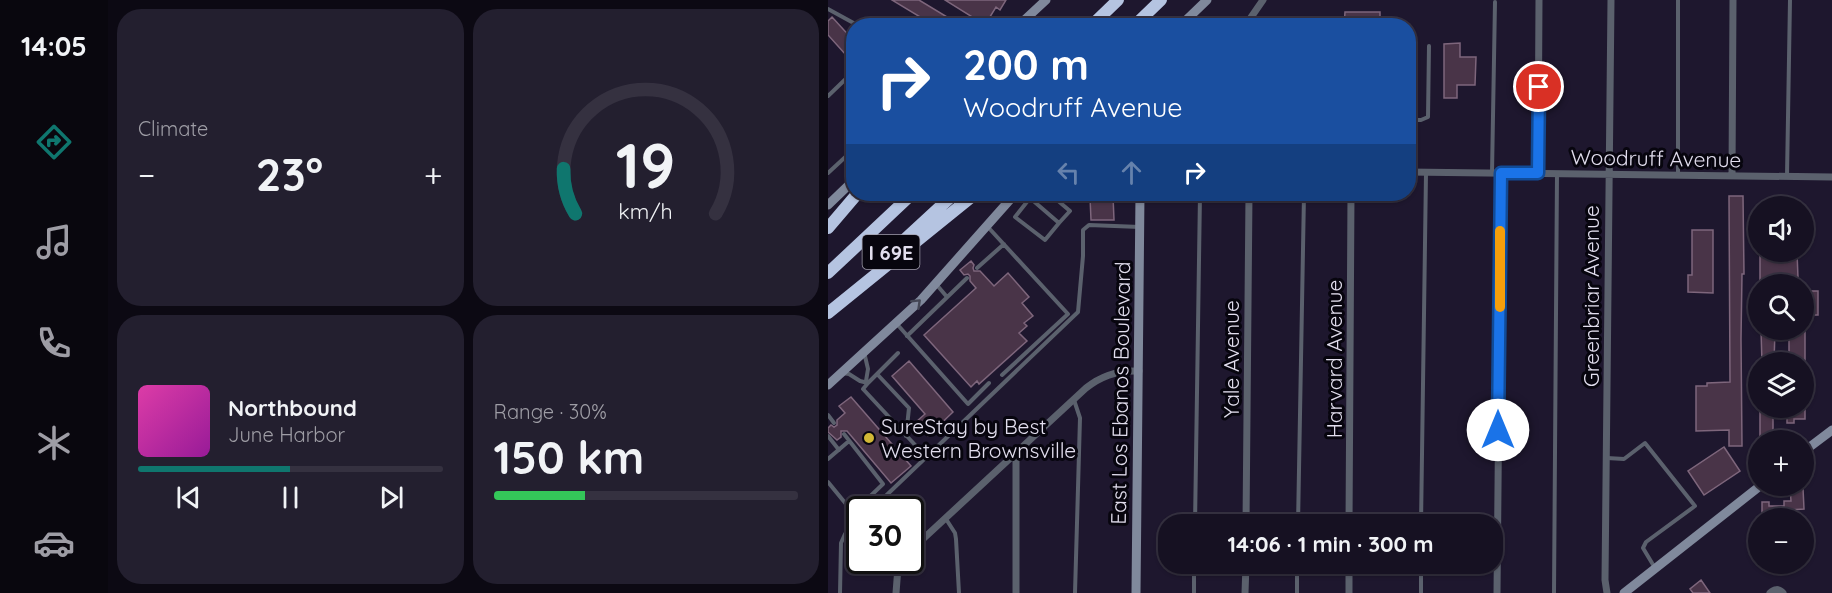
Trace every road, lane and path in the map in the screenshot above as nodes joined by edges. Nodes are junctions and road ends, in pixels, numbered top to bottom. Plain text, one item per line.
1 (1046, 0) edge
2 (1118, 0) edge
3 (1161, 0) edge
4 (1207, 0) edge
5 (1263, 0) edge
6 (1539, 0) edge
7 (1611, 0) edge
8 (1678, 0) edge
9 (1733, 0) edge
10 (1790, 0) edge
11 (1495, 2) dead end
12 (828, 9) edge
13 (1027, 18) edge
14 (1099, 18) edge
15 (1142, 18) edge
16 (1188, 18) edge
17 (1251, 18) edge
18 (846, 19) edge
19 (1429, 46) dead end
20 (846, 79) edge
21 (828, 96) edge
22 (1416, 120) edge
23 (846, 156) edge
24 (1416, 172) edge
25 (1426, 172) junction
26 (828, 173) edge
27 (1492, 173) junction
28 (1501, 173) junction
29 (1538, 173) junction
30 (1557, 174) junction
31 (1609, 174) junction
32 (1678, 175) junction
33 (1732, 175) junction
34 (1787, 176) junction
35 (1832, 177) edge
36 (846, 187) edge
37 (850, 201) edge
38 (905, 201) edge
39 (947, 201) edge
40 (966, 201) edge
41 (1010, 201) edge
42 (1033, 201) edge
43 (1058, 201) edge
44 (1140, 201) edge
45 (1200, 201) edge
46 (1249, 201) edge
47 (1304, 201) edge
48 (1352, 201) edge
49 (829, 202) edge
50 (1026, 202) edge
51 (1059, 223) junction
52 (987, 226) junction
53 (1140, 227) junction
54 (828, 228) edge
55 (1004, 243) junction
56 (977, 268) dead end
57 (828, 273) edge
58 (967, 278) dead end
59 (935, 283) junction
60 (947, 297) junction
61 (828, 312) edge
62 (896, 323) junction
63 (907, 336) junction
64 (864, 352) junction
65 (898, 353) dead end
66 (1139, 371) junction
67 (841, 373) junction
68 (877, 374) junction
69 (1002, 375) dead end
70 (867, 382) junction
71 (989, 383) dead end
72 (828, 385) edge
73 (1074, 399) junction
74 (828, 415) edge
75 (834, 423) dead end
76 (1832, 430) edge
77 (844, 434) dead end
78 (828, 436) edge
79 (906, 436) junction
80 (849, 441) junction
81 (1814, 444) edge
82 (916, 447) dead end
83 (839, 450) junction
84 (1016, 453) junction
85 (1606, 458) junction
86 (828, 459) edge
87 (828, 482) edge
88 (1748, 495) edge
89 (886, 496) edge
90 (1195, 514) edge
91 (1246, 514) edge
92 (1298, 514) edge
93 (1349, 514) edge
94 (1421, 514) edge
95 (945, 518) junction
96 (846, 533) edge
97 (924, 538) edge
98 (1655, 568) junction
99 (897, 574) edge
100 (1194, 574) edge
101 (1246, 574) edge
102 (1297, 574) edge
103 (1349, 574) edge
104 (1421, 574) edge
105 (840, 593) edge
106 (896, 593) edge
107 (959, 593) edge
108 (1016, 593) edge
109 (1075, 593) edge
110 (1136, 593) edge
111 (1194, 593) edge
112 (1245, 593) edge
113 (1297, 593) edge
114 (1349, 593) edge
115 (1420, 593) edge
116 (1497, 593) edge
117 (1554, 593) edge
118 (1607, 593) edge
119 (1624, 593) edge
120 (1770, 593) edge
121 (1783, 593) edge

1 - 13 street
2 - 14 highway
3 - 15 highway
4 - 16 street
5 - 17 street
6 - 29 street
7 - 31 street, Greenbriar Avenue
8 - 32 lane
9 - 33 street
10 - 34 lane
11 - 27 lane
12 - 18 lane
19 - 22 lane
20 - 21 lane
23 - 26 lane
24 - 25 street, Woodruff Avenue
25 - 27 street, Woodruff Avenue
25 - 94 lane
27 - 28 street, Woodruff Avenue
28 - 29 street, Woodruff Avenue
28 - 116 street
29 - 30 street, Woodruff Avenue
30 - 31 street, Woodruff Avenue
30 - 117 lane
31 - 32 street, Woodruff Avenue
31 - 85 street, Greenbriar Avenue
32 - 33 street, Woodruff Avenue
33 - 34 street, Woodruff Avenue
34 - 35 street, Woodruff Avenue
36 - 49 street
37 - 54 highway
38 - 57 highway, I 69E
39 - 61 highway, I 69E
40 - 61 highway
41 - 52 street
42 - 51 lane
43 - 51 lane
44 - 53 street, East Los Ebanos Boulevard
45 - 90 lane
46 - 91 street, Yale Avenue
47 - 92 lane
48 - 93 street, Harvard Avenue
50 - 51 lane
52 - 55 lane
52 - 59 street
53 - 66 street, East Los Ebanos Boulevard
53 - 89 lane
55 - 56 lane
55 - 69 lane
58 - 60 lane
59 - 60 lane
62 -> 59 street
60 - 63 lane
62 - 63 lane
62 - 64 street
63 - 71 lane
64 - 67 street
64 - 70 lane
65 - 68 lane
66 - 73 street
66 - 110 street, East Los Ebanos Boulevard
67 - 70 lane
67 - 72 street
68 - 70 lane
68 - 79 lane
70 - 79 lane
73 - 84 street
73 - 109 lane
74 - 75 lane
76 - 81 street
77 - 80 lane
78 - 83 lane
79 - 82 lane
80 - 83 lane
80 - 87 lane
83 - 86 lane
84 - 95 street
84 - 108 street
85 - 98 lane
85 - 118 street, Greenbriar Avenue
88 - 98 street
95 - 97 street
95 - 107 lane
96 - 105 lane
98 - 119 street
99 - 106 street
100 - 111 lane
101 - 112 street
102 - 113 lane
103 - 114 street
104 - 115 lane
120 - 121 street

